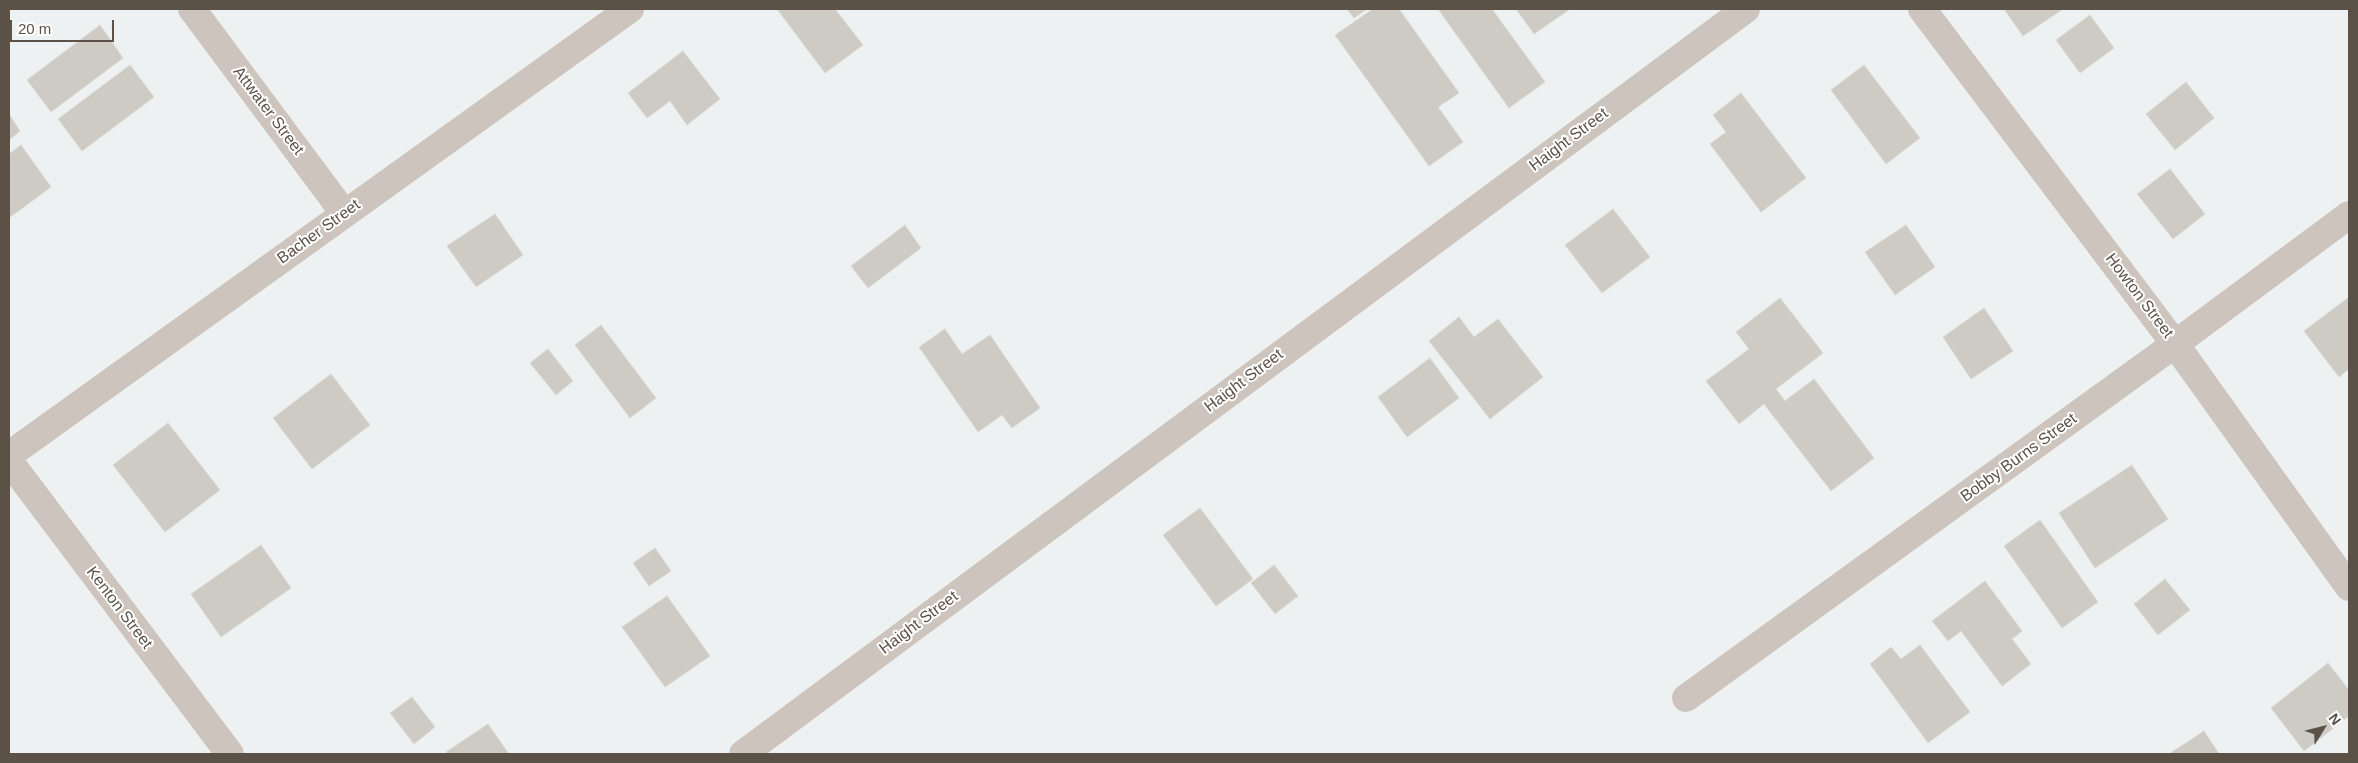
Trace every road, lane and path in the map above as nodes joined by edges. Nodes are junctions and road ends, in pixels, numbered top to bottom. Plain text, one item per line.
1 (192, 9) edge
2 (630, 9) edge
3 (1746, 9) edge
4 (1922, 9) edge
5 (344, 213) junction
6 (2349, 215) edge
7 (2175, 344) junction
8 (9, 455) edge
9 (9, 461) edge
10 (2349, 586) edge
11 (1686, 698) dead end
12 (230, 754) edge
13 (743, 754) edge

1 - 5 street, Attwater Street
2 - 5 street, Bacher Street
3 - 13 street, Haight Street
4 - 7 street, Howton Street
5 - 8 street, Bacher Street
6 - 7 street, Bobby Burns Street
7 - 10 street, Howton Street
7 - 11 street, Bobby Burns Street
9 - 12 street, Kenton Street

